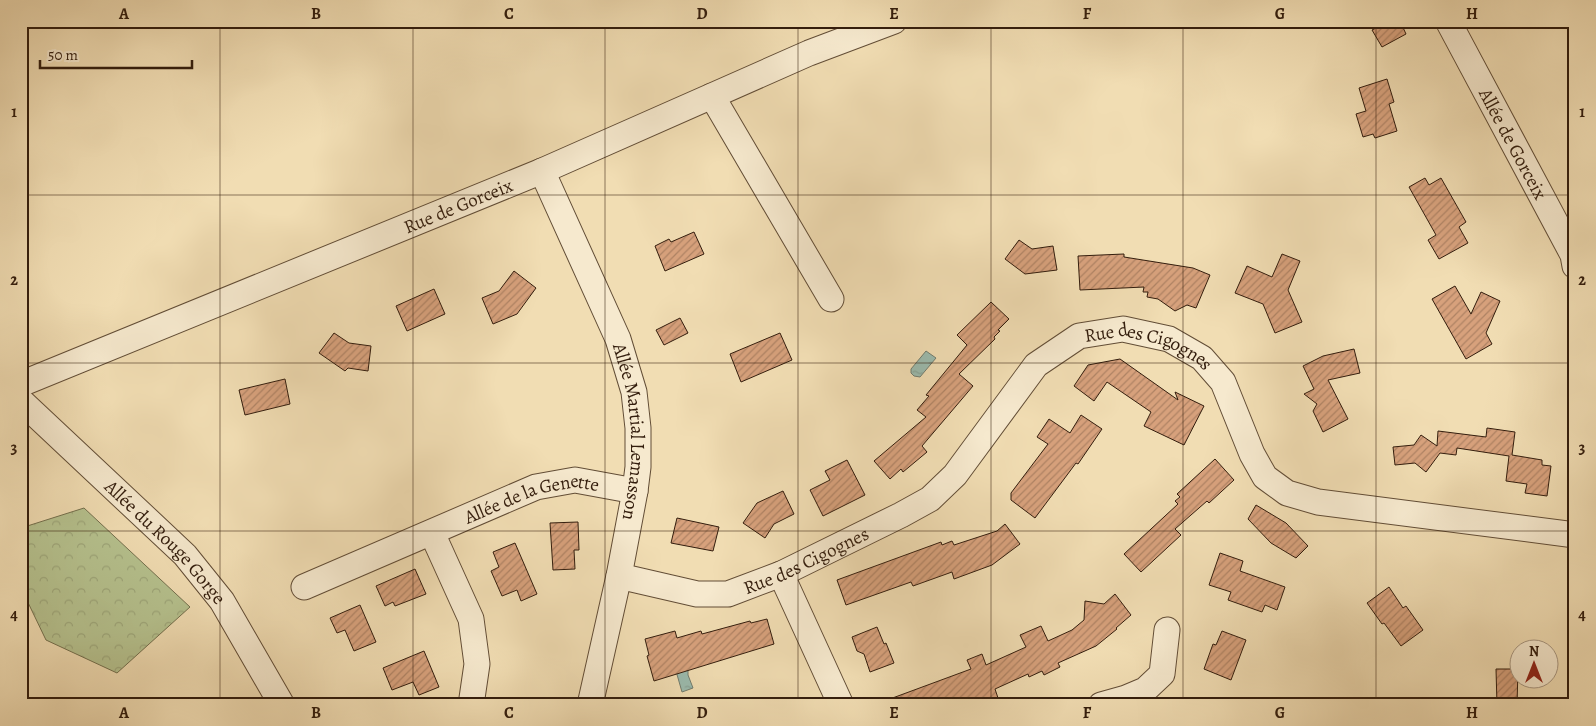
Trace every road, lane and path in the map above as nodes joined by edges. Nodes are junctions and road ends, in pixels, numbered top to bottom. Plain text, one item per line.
1 (894, 21) edge
2 (1448, 21) edge
3 (712, 96) junction
4 (542, 171) junction
5 (1575, 266) edge
6 (831, 299) dead end
7 (21, 384) edge
8 (21, 401) edge
9 (635, 491) junction
10 (432, 532) junction
11 (1575, 535) edge
12 (781, 574) junction
13 (619, 576) junction
14 (304, 587) dead end
15 (1167, 630) dead end
16 (282, 705) edge
17 (471, 705) edge
18 (590, 705) edge
19 (841, 705) edge
20 (1101, 705) edge

1 - 3 street, Rue de Gorceix
2 - 5 street, Allée de Gorceix
3 - 4 street, Rue de Gorceix
3 - 6 street
4 - 7 street, Rue de Gorceix
4 - 9 street, Allée Martial Lemasson
8 - 16 street, Allée du Rouge Gorge
9 - 10 street, Allée de la Genette
9 - 13 street, Allée Martial Lemasson
10 - 14 street, Allée de la Genette
10 - 17 street
11 - 12 street, Rue des Cigognes
12 - 13 street, Rue des Cigognes
12 - 19 street
13 - 18 street, Allée Martial Lemasson
15 - 20 street

